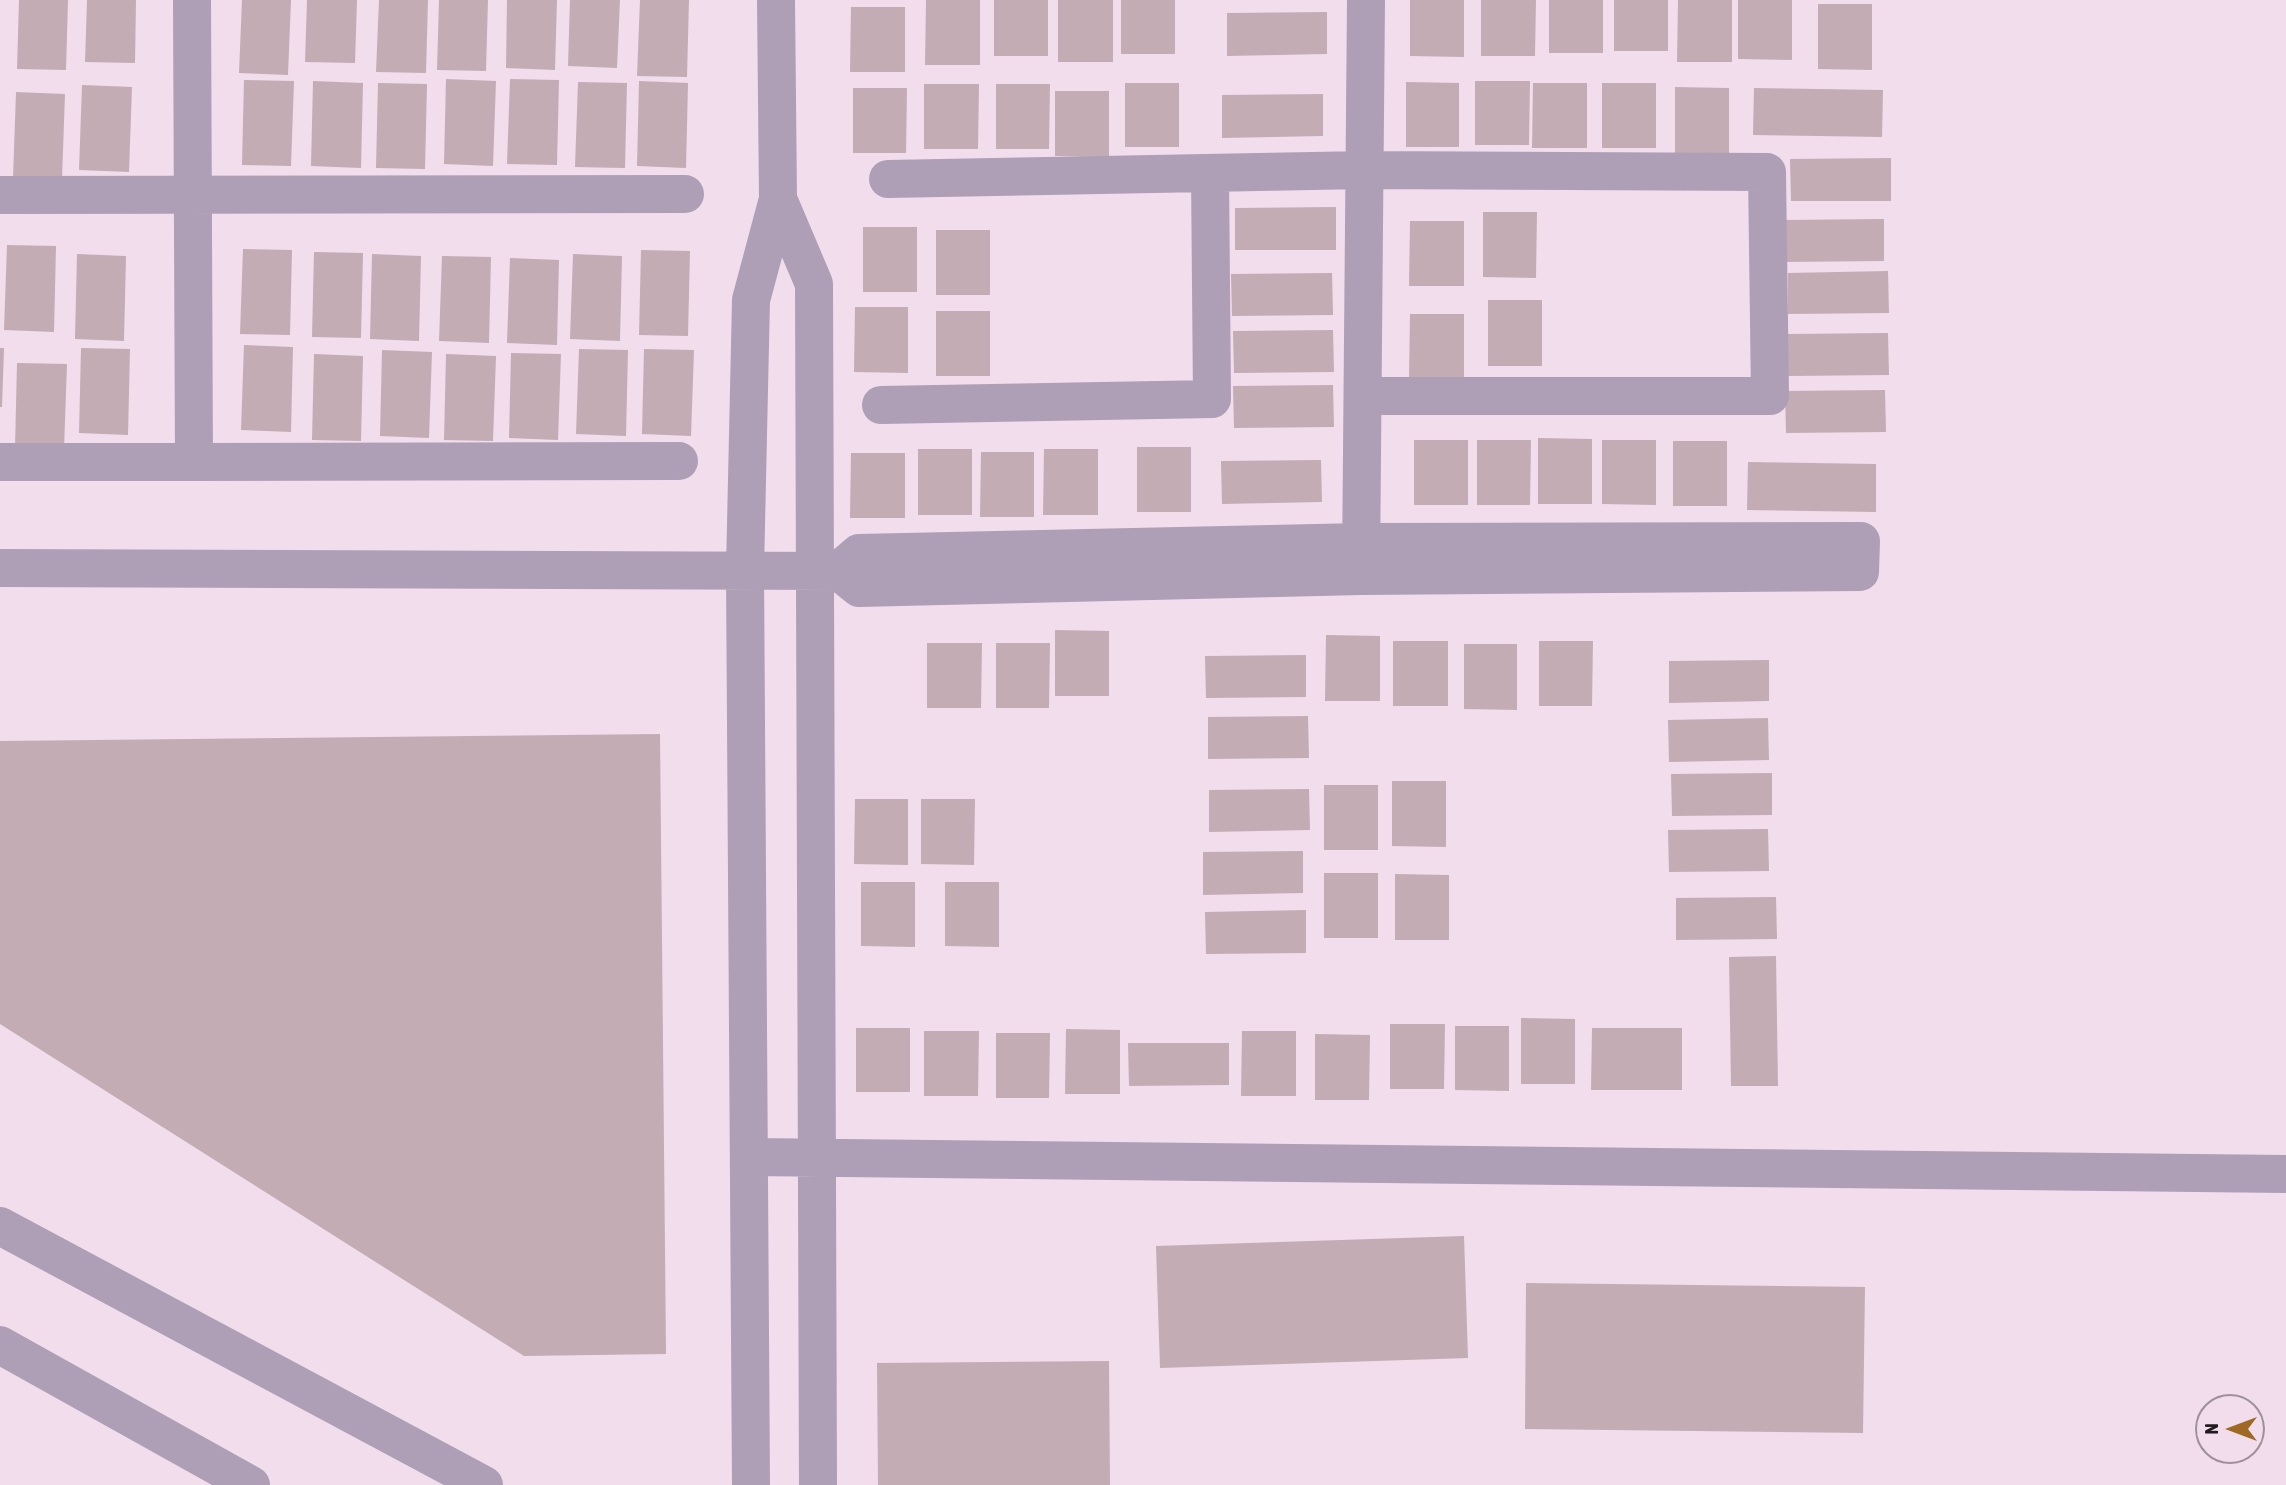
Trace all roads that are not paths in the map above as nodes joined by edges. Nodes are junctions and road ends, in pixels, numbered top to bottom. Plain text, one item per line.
1 (192, 0) edge
2 (776, 0) edge
3 (1366, 0) edge
4 (1365, 170) junction
5 (1210, 173) junction
6 (888, 179) dead end
7 (685, 194) dead end
8 (0, 195) edge
9 (193, 197) junction
10 (778, 199) junction
11 (1363, 396) junction
12 (881, 405) dead end
13 (680, 461) dead end
14 (0, 463) edge
15 (194, 463) junction
16 (1361, 559) junction
17 (0, 568) edge
18 (745, 570) junction
19 (827, 571) junction
20 (751, 1157) junction
21 (819, 1157) junction
22 (2286, 1174) edge
23 (0, 1226) edge
24 (0, 1345) edge
25 (251, 1485) edge
26 (484, 1485) edge
27 (751, 1485) edge
28 (818, 1485) edge

1 - 9 street
2 - 10 street
3 - 4 street
4 - 5 street
4 - 11 street
4 - 11 street
5 - 6 street
5 - 12 street
7 - 9 street
8 - 9 street
9 - 15 street
10 - 18 street
10 - 19 street
11 - 16 street
13 - 15 street
14 - 15 street
16 - 16 street
16 - 19 street
17 - 18 street
18 - 19 street
18 - 20 street
19 - 21 street
20 - 21 street
20 - 27 street
21 - 22 street
21 - 28 street
23 - 26 street
24 - 25 street

